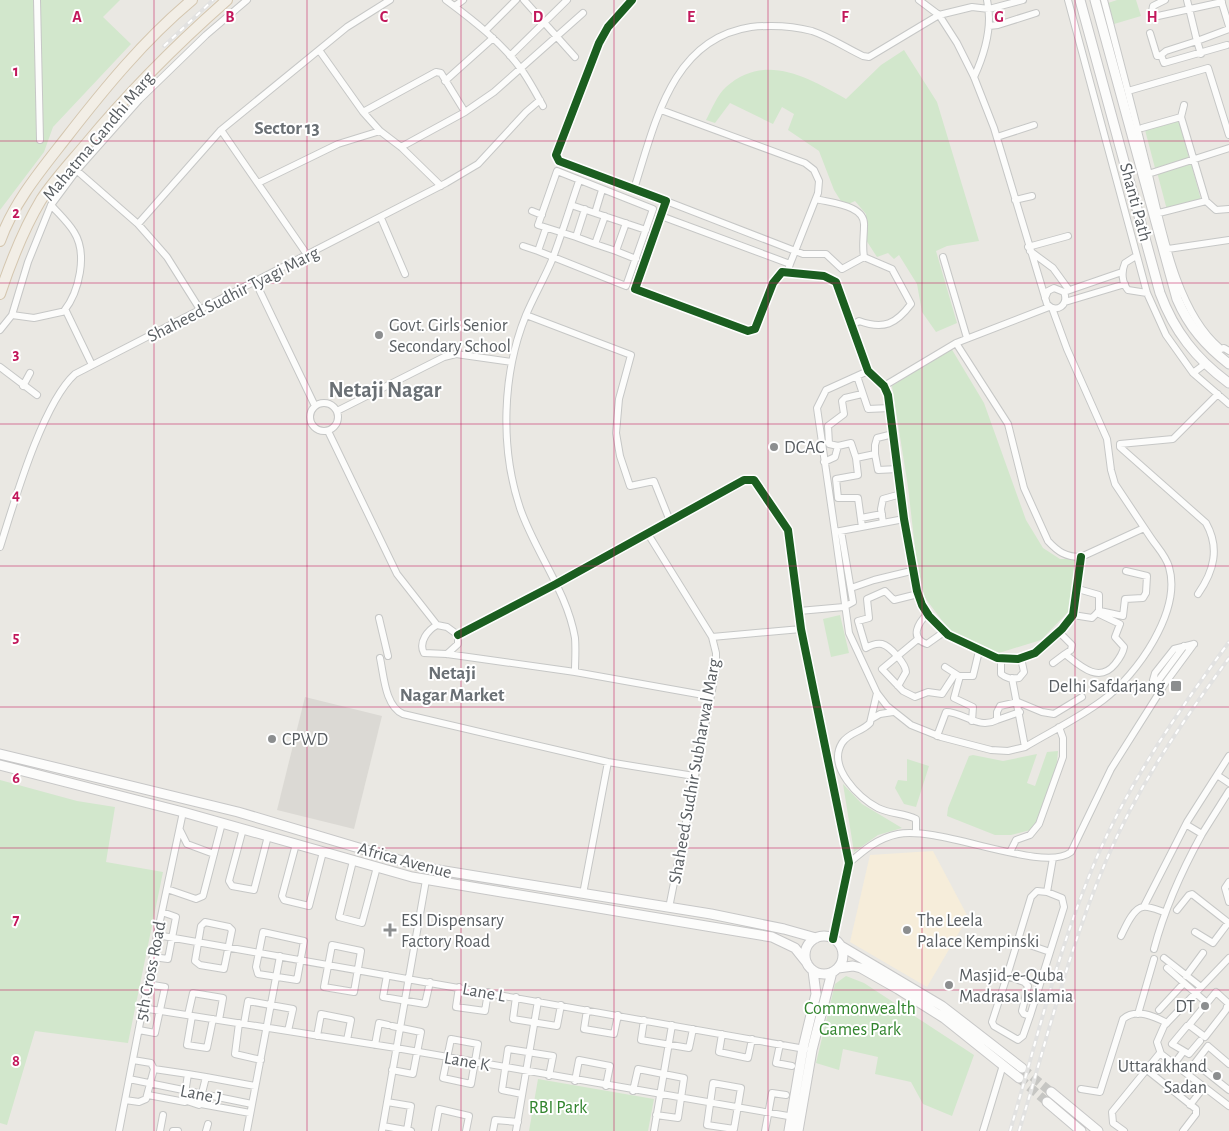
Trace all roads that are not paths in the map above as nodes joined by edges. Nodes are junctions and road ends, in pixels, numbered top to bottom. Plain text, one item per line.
1 (38, 0) edge
2 (192, 0) edge
3 (227, 0) edge
4 (247, 0) edge
5 (390, 0) edge
6 (446, 0) edge
7 (463, 0) edge
8 (516, 0) edge
9 (524, 0) edge
10 (567, 0) edge
11 (632, 0) edge
12 (919, 0) edge
13 (987, 0) edge
14 (1022, 0) edge
15 (1068, 0) edge
16 (1080, 0) edge
17 (1094, 0) edge
18 (1104, 0) edge
19 (1165, 0) edge
20 (1187, 0) edge
21 (1222, 1) edge
22 (455, 6) junction
23 (989, 9) junction
24 (1190, 9) junction
25 (583, 13) dead end
26 (1036, 13) dead end
27 (939, 15) junction
28 (544, 23) junction
29 (989, 26) junction
30 (1229, 28) edge
31 (485, 31) junction
32 (1150, 33) dead end
33 (557, 37) junction
34 (493, 38) junction
35 (1197, 40) junction
36 (1227, 45) dead end
37 (320, 50) junction
38 (1201, 54) junction
39 (1161, 55) junction
40 (510, 56) junction
41 (575, 57) dead end
42 (522, 69) junction
43 (974, 77) junction
44 (445, 81) junction
45 (1128, 91) junction
46 (1184, 105) dead end
47 (661, 110) junction
48 (364, 112) junction
49 (465, 112) junction
50 (1181, 117) junction
51 (1034, 125) dead end
52 (1142, 128) dead end
53 (221, 130) junction
54 (380, 131) junction
55 (1229, 135) edge
56 (997, 136) junction
57 (40, 140) dead end
58 (401, 147) junction
59 (1229, 148) edge
60 (1194, 160) junction
61 (73, 167) junction
62 (1145, 175) junction
63 (1129, 176) junction
64 (1116, 180) junction
65 (579, 181) junction
66 (258, 183) junction
67 (441, 186) junction
68 (634, 189) junction
69 (602, 190) junction
70 (1032, 196) dead end
71 (816, 199) junction
72 (1015, 200) junction
73 (1206, 201) junction
74 (666, 202) junction
75 (51, 205) junction
76 (571, 205) junction
77 (585, 209) junction
78 (1229, 209) edge
79 (532, 212) dead end
80 (595, 212) junction
81 (1160, 213) junction
82 (542, 215) junction
83 (605, 216) junction
84 (661, 216) junction
85 (381, 218) junction
86 (626, 223) junction
87 (138, 224) junction
88 (546, 228) junction
89 (646, 230) junction
90 (561, 233) junction
91 (1068, 236) dead end
92 (576, 237) junction
93 (0, 240) edge
94 (1229, 240) edge
95 (595, 244) junction
96 (523, 246) dead end
97 (1029, 249) junction
98 (1168, 249) junction
99 (616, 251) junction
100 (796, 251) junction
101 (538, 252) junction
102 (308, 256) junction
103 (943, 256) dead end
104 (1136, 256) junction
105 (553, 257) junction
106 (864, 257) junction
107 (636, 259) junction
108 (790, 264) junction
109 (787, 271) junction
110 (1122, 272) junction
111 (405, 274) dead end
112 (256, 283) junction
113 (1125, 284) junction
114 (1067, 291) junction
115 (1148, 293) junction
116 (0, 294) edge
117 (1045, 298) junction
118 (1065, 302) junction
119 (1051, 308) junction
120 (201, 310) junction
121 (64, 311) junction
122 (12, 315) junction
123 (526, 315) junction
124 (851, 326) junction
125 (0, 330) edge
126 (967, 338) junction
127 (956, 343) junction
128 (1217, 350) junction
129 (1229, 351) edge
130 (512, 362) junction
131 (1205, 364) junction
132 (1229, 364) edge
133 (92, 365) junction
134 (0, 367) edge
135 (868, 371) junction
136 (30, 373) dead end
137 (1192, 373) junction
138 (857, 376) junction
139 (1229, 383) edge
140 (24, 386) junction
141 (884, 386) junction
142 (862, 394) junction
143 (1218, 394) junction
144 (37, 396) dead end
145 (1229, 404) edge
146 (315, 406) junction
147 (890, 408) junction
148 (337, 410) junction
149 (328, 431) junction
150 (893, 434) junction
151 (838, 446) junction
152 (875, 454) junction
153 (856, 458) junction
154 (824, 462) junction
155 (898, 468) junction
156 (901, 494) junction
157 (882, 514) junction
158 (861, 518) junction
159 (904, 519) junction
160 (670, 521) junction
161 (883, 523) junction
162 (862, 527) junction
163 (1144, 528) junction
164 (838, 532) junction
165 (648, 534) junction
166 (0, 547) edge
167 (1081, 557) junction
168 (1126, 571) dead end
169 (907, 572) dead end
170 (556, 584) junction
171 (851, 588) junction
172 (1078, 589) junction
173 (918, 594) junction
174 (1198, 594) dead end
175 (844, 607) junction
176 (799, 611) junction
177 (1098, 612) junction
178 (928, 613) junction
179 (1073, 615) junction
180 (379, 618) dead end
181 (437, 625) junction
182 (801, 629) junction
183 (944, 632) junction
184 (1059, 632) junction
185 (458, 634) junction
186 (712, 637) junction
187 (918, 639) junction
188 (979, 651) junction
189 (447, 654) junction
190 (1065, 654) junction
191 (388, 656) dead end
192 (896, 657) junction
193 (380, 658) dead end
194 (1001, 658) junction
195 (1021, 658) junction
196 (1053, 663) dead end
197 (945, 667) dead end
198 (575, 672) junction
199 (957, 675) junction
200 (1012, 678) junction
201 (898, 686) junction
202 (877, 693) junction
203 (1158, 695) junction
204 (709, 696) junction
205 (1082, 697) dead end
206 (1018, 702) junction
207 (893, 712) junction
208 (1020, 712) junction
209 (873, 718) junction
210 (997, 720) junction
211 (972, 721) junction
212 (1058, 727) junction
213 (937, 736) junction
214 (1025, 747) junction
215 (0, 754) edge
216 (1229, 756) edge
217 (608, 762) junction
218 (0, 765) edge
219 (1217, 775) junction
220 (694, 776) junction
221 (1229, 783) edge
222 (1229, 790) edge
223 (184, 812) junction
224 (222, 823) junction
225 (1187, 825) junction
226 (180, 828) junction
227 (243, 829) junction
228 (916, 833) junction
229 (1202, 834) junction
230 (268, 836) junction
231 (296, 844) junction
232 (323, 852) junction
233 (1010, 852) junction
234 (214, 854) junction
235 (1053, 858) junction
236 (353, 860) junction
237 (848, 863) junction
238 (377, 867) junction
239 (426, 880) junction
240 (1229, 882) edge
241 (167, 889) junction
242 (1047, 892) junction
243 (583, 894) junction
244 (1229, 902) edge
245 (1144, 906) junction
246 (669, 908) junction
247 (1177, 910) dead end
248 (162, 912) junction
249 (1164, 912) junction
250 (1229, 923) edge
251 (1195, 932) dead end
252 (157, 935) junction
253 (1121, 936) dead end
254 (174, 938) junction
255 (816, 938) junction
256 (833, 939) junction
257 (1018, 941) junction
258 (198, 942) junction
259 (841, 946) junction
260 (229, 947) junction
261 (1154, 949) dead end
262 (1050, 952) junction
263 (259, 953) junction
264 (1204, 953) dead end
265 (280, 956) junction
266 (153, 957) junction
267 (1164, 958) dead end
268 (1154, 959) dead end
269 (300, 960) junction
270 (1228, 962) edge
271 (807, 963) junction
272 (328, 964) junction
273 (1167, 968) dead end
274 (358, 970) junction
275 (835, 970) junction
276 (813, 971) junction
277 (387, 975) junction
278 (1007, 976) junction
279 (276, 977) junction
280 (408, 978) junction
281 (1185, 979) junction
282 (430, 982) junction
283 (148, 984) junction
284 (459, 987) junction
285 (1198, 990) junction
286 (488, 992) junction
287 (516, 997) junction
288 (405, 1000) junction
289 (538, 1001) junction
290 (1207, 1003) junction
291 (271, 1005) junction
292 (561, 1005) junction
293 (142, 1008) junction
294 (587, 1010) junction
295 (1159, 1010) dead end
296 (160, 1011) junction
297 (1138, 1014) junction
298 (618, 1015) junction
299 (190, 1016) junction
300 (1030, 1016) junction
301 (216, 1020) junction
302 (644, 1020) junction
303 (535, 1022) junction
304 (1167, 1023) junction
305 (241, 1024) junction
306 (672, 1025) junction
307 (1187, 1026) dead end
308 (267, 1028) junction
309 (400, 1028) junction
310 (693, 1029) junction
311 (139, 1030) junction
312 (288, 1031) junction
313 (722, 1034) junction
314 (317, 1036) junction
315 (752, 1039) junction
316 (347, 1040) junction
317 (1200, 1041) dead end
318 (780, 1044) junction
319 (375, 1045) junction
320 (668, 1045) junction
321 (396, 1048) junction
322 (807, 1049) junction
323 (418, 1052) junction
324 (529, 1052) junction
325 (1183, 1052) junction
326 (1160, 1053) junction
327 (447, 1058) junction
328 (133, 1060) junction
329 (261, 1060) junction
330 (476, 1063) junction
331 (1195, 1063) junction
332 (1174, 1064) junction
333 (1229, 1064) edge
334 (1003, 1065) junction
335 (792, 1066) dead end
336 (154, 1068) junction
337 (504, 1068) junction
338 (1022, 1068) tunnel mouth
339 (392, 1070) junction
340 (1147, 1070) junction
341 (526, 1072) junction
342 (1186, 1073) junction
343 (188, 1074) junction
344 (664, 1074) junction
345 (549, 1076) junction
346 (206, 1077) junction
347 (1019, 1078) tunnel mouth
348 (129, 1079) junction
349 (575, 1080) junction
350 (150, 1084) junction
351 (255, 1086) junction
352 (606, 1086) junction
353 (1204, 1087) junction
354 (1081, 1089) dead end
355 (1229, 1090) edge
356 (185, 1091) junction
357 (633, 1091) junction
358 (1051, 1092) tunnel mouth
359 (522, 1094) junction
360 (148, 1095) junction
361 (202, 1095) junction
362 (660, 1095) junction
363 (786, 1095) dead end
364 (681, 1099) junction
365 (126, 1100) junction
366 (184, 1102) junction
367 (387, 1102) junction
368 (1047, 1102) tunnel mouth
369 (710, 1103) junction
370 (201, 1104) junction
371 (252, 1104) junction
372 (1190, 1105) junction
373 (1229, 1106) edge
374 (737, 1108) junction
375 (768, 1112) junction
376 (250, 1113) junction
377 (163, 1115) dead end
378 (656, 1116) junction
379 (796, 1117) junction
380 (518, 1122) junction
381 (208, 1124) dead end
382 (382, 1129) edge
383 (120, 1130) edge
384 (128, 1131) edge
385 (160, 1131) edge
386 (174, 1131) edge
387 (178, 1131) edge
388 (206, 1131) edge
389 (247, 1131) edge
390 (409, 1131) edge
391 (435, 1131) edge
392 (466, 1131) edge
393 (493, 1131) edge
394 (516, 1131) edge
395 (654, 1131) edge
396 (765, 1131) edge
397 (789, 1131) edge
398 (798, 1131) edge
399 (984, 1131) edge
400 (1081, 1131) edge
401 (1098, 1131) edge
402 (1124, 1131) edge
403 (1183, 1131) edge

1 - 57 street
2 - 93 main road, Mahatma Gandhi Marg
3 - 61 main road, Mahatma Gandhi Marg
4 - 61 street
5 - 37 street
6 - 22 street
7 - 22 street
8 - 31 street
9 - 28 street
10 - 28 street
11 - 68 street
12 - 27 street
13 - 23 street
14 - 23 street
15 - 64 street
16 - 63 main road, Shanti Path
17 - 62 main road, Shanti Path
18 - 45 street
19 - 24 street
20 - 24 street
21 - 24 street
21 - 30 street
22 - 31 street
23 - 27 street
23 - 29 street
24 - 35 street
25 - 33 street
26 - 29 street
27 - 43 street
27 - 47 street
28 - 33 street
28 - 40 street
29 - 43 street
30 - 35 street
31 - 34 street
32 - 39 street
33 - 41 street
33 - 42 street
34 - 40 street
34 - 44 street
35 - 38 street
35 - 39 street
36 - 38 street
37 - 48 street
37 - 53 street
38 - 39 street
40 - 42 street
42 - 49 street
42 - 67 street, Shaheed Sudhir Tyagi Marg
43 - 56 street
44 - 48 street
44 - 49 street
45 - 55 street
45 - 62 street
46 - 50 street
47 - 68 street
47 - 71 street
48 - 54 street
49 - 58 street
50 - 52 street
50 - 60 street
51 - 56 street
53 - 66 street
53 - 87 street
54 - 58 street
54 - 66 street
56 - 72 street
58 - 67 street
59 - 60 street
60 - 62 street
60 - 73 street
61 - 75 street
61 - 87 street
61 - 116 main road, Mahatma Gandhi Marg
62 - 81 street
62 - 128 main road, Shanti Path
63 - 64 street
63 - 131 main road, Shanti Path
64 - 104 street
65 - 69 street
65 - 76 street
65 - 82 street
66 - 102 street
67 - 85 street, Shaheed Sudhir Tyagi Marg
68 - 74 street
69 - 80 street
69 - 89 street
70 - 72 street
71 - 100 street
71 - 106 street
72 - 97 street
73 - 78 street
73 - 81 street
74 - 84 street
74 - 100 street
75 - 121 street
75 - 122 street
76 - 77 street
76 - 90 street
77 - 80 street
77 - 92 street
79 - 82 street
80 - 83 street
81 - 98 street
82 - 88 street
83 - 86 street
83 - 95 street
84 - 108 street
84 - 109 street
85 - 102 street, Shaheed Sudhir Tyagi Marg
85 - 111 street
86 - 89 street
86 - 99 street
87 - 120 street
88 - 90 street
88 - 101 street
89 - 107 street
90 - 92 street
90 - 105 street
91 - 97 street
92 - 95 street
94 - 98 street
95 - 99 street
96 - 101 street
97 - 114 street
97 - 117 street
98 - 128 street
99 - 107 street
100 - 106 street
100 - 108 street
101 - 105 street
102 - 112 street, Shaheed Sudhir Tyagi Marg
103 - 126 street
104 - 110 street
104 - 115 street
105 - 107 street
105 - 123 street
106 - 124 street
108 - 109 street
109 - 124 street
110 - 113 street
110 - 114 street
112 - 120 street, Shaheed Sudhir Tyagi Marg
112 - 146 street
113 - 115 street
113 - 118 street
114 - 117 street
114 - 118 street
115 - 137 street
117 - 119 street
118 - 119 street
119 - 126 street
119 - 163 street
120 - 133 street, Shaheed Sudhir Tyagi Marg
121 - 122 street
121 - 133 street
122 - 125 street
123 - 130 street
123 - 160 street
124 - 135 street
126 - 127 street
127 - 141 street
127 - 167 street
128 - 129 street
128 - 132 main road, Shanti Path
130 - 148 street
130 - 170 street
131 - 137 street
131 - 139 main road, Shanti Path
133 - 166 street, Shaheed Sudhir Tyagi Marg
134 - 140 street
135 - 138 street
135 - 141 street
136 - 140 street
137 - 143 street
138 - 142 street
138 - 154 street
140 - 144 street
141 - 147 street
142 - 147 street
142 - 151 street
143 - 145 street
143 - 174 street
146 - 148 street
146 - 149 street
147 - 150 street
148 - 149 street
149 - 181 street
150 - 152 street
150 - 155 street
151 - 153 street
151 - 154 street
152 - 153 street
152 - 155 street
153 - 158 street
154 - 164 street
155 - 156 street
156 - 157 street
156 - 159 street
157 - 158 street
157 - 161 street
158 - 162 street
159 - 161 street
159 - 173 street
160 - 165 street
160 - 176 street
161 - 162 street
162 - 164 street
163 - 167 street
163 - 212 street
164 - 171 street
164 - 175 street
165 - 170 street
165 - 186 street, Shaheed Sudhir Subharwal Marg
167 - 172 street
168 - 177 street
169 - 171 street
170 - 185 street
170 - 198 street
171 - 175 street
172 - 177 street
172 - 179 street
173 - 178 street
173 - 192 street
175 - 176 street
175 - 202 street
176 - 182 street
177 - 179 street
177 - 190 street
178 - 183 street
178 - 187 street
179 - 184 street
180 - 191 street
181 - 185 street
181 - 189 street
182 - 186 street
182 - 237 street
183 - 187 street
183 - 188 street
184 - 190 street
184 - 195 street
185 - 189 street
186 - 204 street, Shaheed Sudhir Subharwal Marg
187 - 192 street
188 - 194 street
188 - 199 street
189 - 198 street
190 - 196 street
192 - 201 street
192 - 201 street
193 - 217 street
194 - 195 street
194 - 200 street
195 - 200 street
197 - 199 street
198 - 204 street
199 - 201 street
199 - 211 street
200 - 206 street
202 - 207 street
202 - 209 street
203 - 203 street
203 - 235 street
204 - 220 street, Shaheed Sudhir Subharwal Marg
205 - 206 street
206 - 208 street
206 - 210 street
207 - 209 street
207 - 213 street
208 - 210 street
208 - 214 street
209 - 228 street
210 - 211 street
211 - 213 street
212 - 214 street
212 - 233 street
213 - 214 street
215 - 243 main road, Africa Avenue
216 - 219 street
217 - 220 street
217 - 243 street
218 - 223 main road, Africa Avenue
219 - 221 street
219 - 225 street
220 - 246 street, Shaheed Sudhir Subharwal Marg
222 - 229 street
223 - 224 main road, Africa Avenue
223 - 226 street, 5th Cross Road
224 - 227 main road, Africa Avenue
224 - 234 street
225 - 229 street
225 - 245 street
226 - 234 street
226 - 241 street, 5th Cross Road
227 - 230 main road, Africa Avenue
227 - 230 street
228 - 233 street
228 - 237 street
229 - 249 street
230 - 231 main road, Africa Avenue
231 - 232 main road, Africa Avenue
231 - 232 street
232 - 236 main road, Africa Avenue
233 - 235 street
234 - 241 street
235 - 242 street
236 - 238 main road, Africa Avenue
236 - 238 street
237 - 256 street
238 - 239 main road, Africa Avenue
239 - 271 main road, Africa Avenue
239 - 280 street
240 - 244 street
241 - 248 street, 5th Cross Road
242 - 257 street
242 - 262 street
243 - 246 main road, Africa Avenue
245 - 249 street
245 - 253 street
246 - 255 main road, Africa Avenue
247 - 250 street
248 - 252 street, 5th Cross Road
248 - 254 street
249 - 261 street
250 - 251 street
252 - 254 street, Lane L
252 - 266 street, 5th Cross Road
254 - 258 street, Lane L
254 - 266 street
255 - 256 main road
255 - 271 main road
256 - 259 main road
257 - 262 street
257 - 278 street
258 - 260 street, Lane L
258 - 260 street
258 - 260 street
259 - 275 main road
259 - 338 main road
260 - 263 street, Lane L
262 - 300 street
263 - 265 street, Lane L
263 - 269 street
263 - 279 street
264 - 281 street
265 - 269 street, Lane L
265 - 279 street
266 - 283 street, 5th Cross Road
267 - 281 street
268 - 297 street
269 - 272 street, Lane L
269 - 279 street
270 - 285 street
271 - 276 main road
272 - 274 street, Lane L
272 - 274 street
272 - 274 street
273 - 281 street
274 - 277 street, Lane L
275 - 276 main road
275 - 322 main road
275 - 334 main road
276 - 322 main road
277 - 280 street, Lane L
277 - 288 street
278 - 300 street
278 - 300 street
279 - 291 street
280 - 282 street, Lane L
280 - 288 street
281 - 285 street
281 - 295 street
282 - 284 street, Lane L
282 - 288 street
283 - 293 street, 5th Cross Road
283 - 296 street
284 - 286 street, Lane L
284 - 286 street
285 - 290 street
285 - 304 street
286 - 287 street, Lane L
287 - 289 street, Lane L
287 - 303 street
288 - 309 street
289 - 292 street, Lane L
289 - 303 street
290 - 290 street
291 - 305 street
291 - 308 street
291 - 312 street
292 - 294 street, Lane L
292 - 303 street
293 - 296 street, Lane K
293 - 311 street, 5th Cross Road
294 - 298 street, Lane L
294 - 298 street
296 - 299 street, Lane K
296 - 311 street
297 - 304 street
297 - 354 street
298 - 302 street, Lane L
299 - 301 street, Lane K
299 - 301 street
299 - 301 street
301 - 305 street, Lane K
302 - 306 street, Lane L
302 - 320 street
303 - 324 street
304 - 326 street
305 - 308 street, Lane K
305 - 329 street
306 - 310 street, Lane L
306 - 320 street
307 - 325 street
308 - 312 street, Lane K
308 - 329 street
309 - 319 street
309 - 321 street
309 - 323 street
310 - 313 street, Lane L
310 - 320 street
311 - 328 street, 5th Cross Road
312 - 314 street, Lane K
313 - 315 street, Lane L
313 - 315 street
314 - 316 street, Lane K
314 - 316 street
315 - 318 street, Lane L
316 - 319 street, Lane K
317 - 325 street
318 - 322 street, Lane L
318 - 335 street
319 - 321 street, Lane K
320 - 344 street
321 - 323 street, Lane K
321 - 339 street
322 - 379 main road
323 - 327 street, Lane K
323 - 339 street
324 - 337 street
324 - 341 street
324 - 345 street
325 - 332 street
326 - 332 street
326 - 340 street
327 - 330 street, Lane K
327 - 330 street
327 - 330 street
328 - 336 street
328 - 348 street, 5th Cross Road
329 - 351 street
330 - 337 street, Lane K
331 - 333 street
331 - 342 street
331 - 355 street
332 - 342 street
334 - 347 main road
334 - 399 street
336 - 343 street
336 - 350 street
337 - 341 street, Lane K
337 - 359 street
339 - 367 street
340 - 372 street
340 - 402 street
341 - 345 street, Lane K
341 - 359 street
342 - 353 street
343 - 346 street
343 - 356 street
344 - 357 street
344 - 362 street
344 - 364 street
345 - 349 street, Lane K
346 - 351 street
346 - 361 street
348 - 350 street, Lane J
348 - 365 street, 5th Cross Road
349 - 352 street, Lane K
349 - 352 street
350 - 356 street, Lane J
350 - 360 street
351 - 371 street
352 - 357 street, Lane K
353 - 372 street
353 - 373 street
356 - 361 street, Lane J
356 - 366 street
357 - 362 street, Lane K
358 - 401 main road
359 - 380 street
360 - 365 street
360 - 366 street
361 - 370 street
361 - 371 street, Lane J
362 - 364 street, Lane K
362 - 378 street
363 - 375 street
364 - 369 street, Lane K
364 - 378 street
365 - 383 street, 5th Cross Road
366 - 370 street
367 - 382 street
367 - 390 street
368 - 400 main road
369 - 374 street, Lane K
369 - 374 street
369 - 374 street
370 - 376 street
371 - 376 street
372 - 403 street
374 - 375 street, Lane K
375 - 379 street, Lane K
375 - 396 street
376 - 389 street
377 - 385 street
378 - 395 street
379 - 397 main road
379 - 398 main road
380 - 393 street
380 - 394 street
381 - 388 street
382 - 390 street
383 - 384 street
386 - 387 street
391 - 392 street

